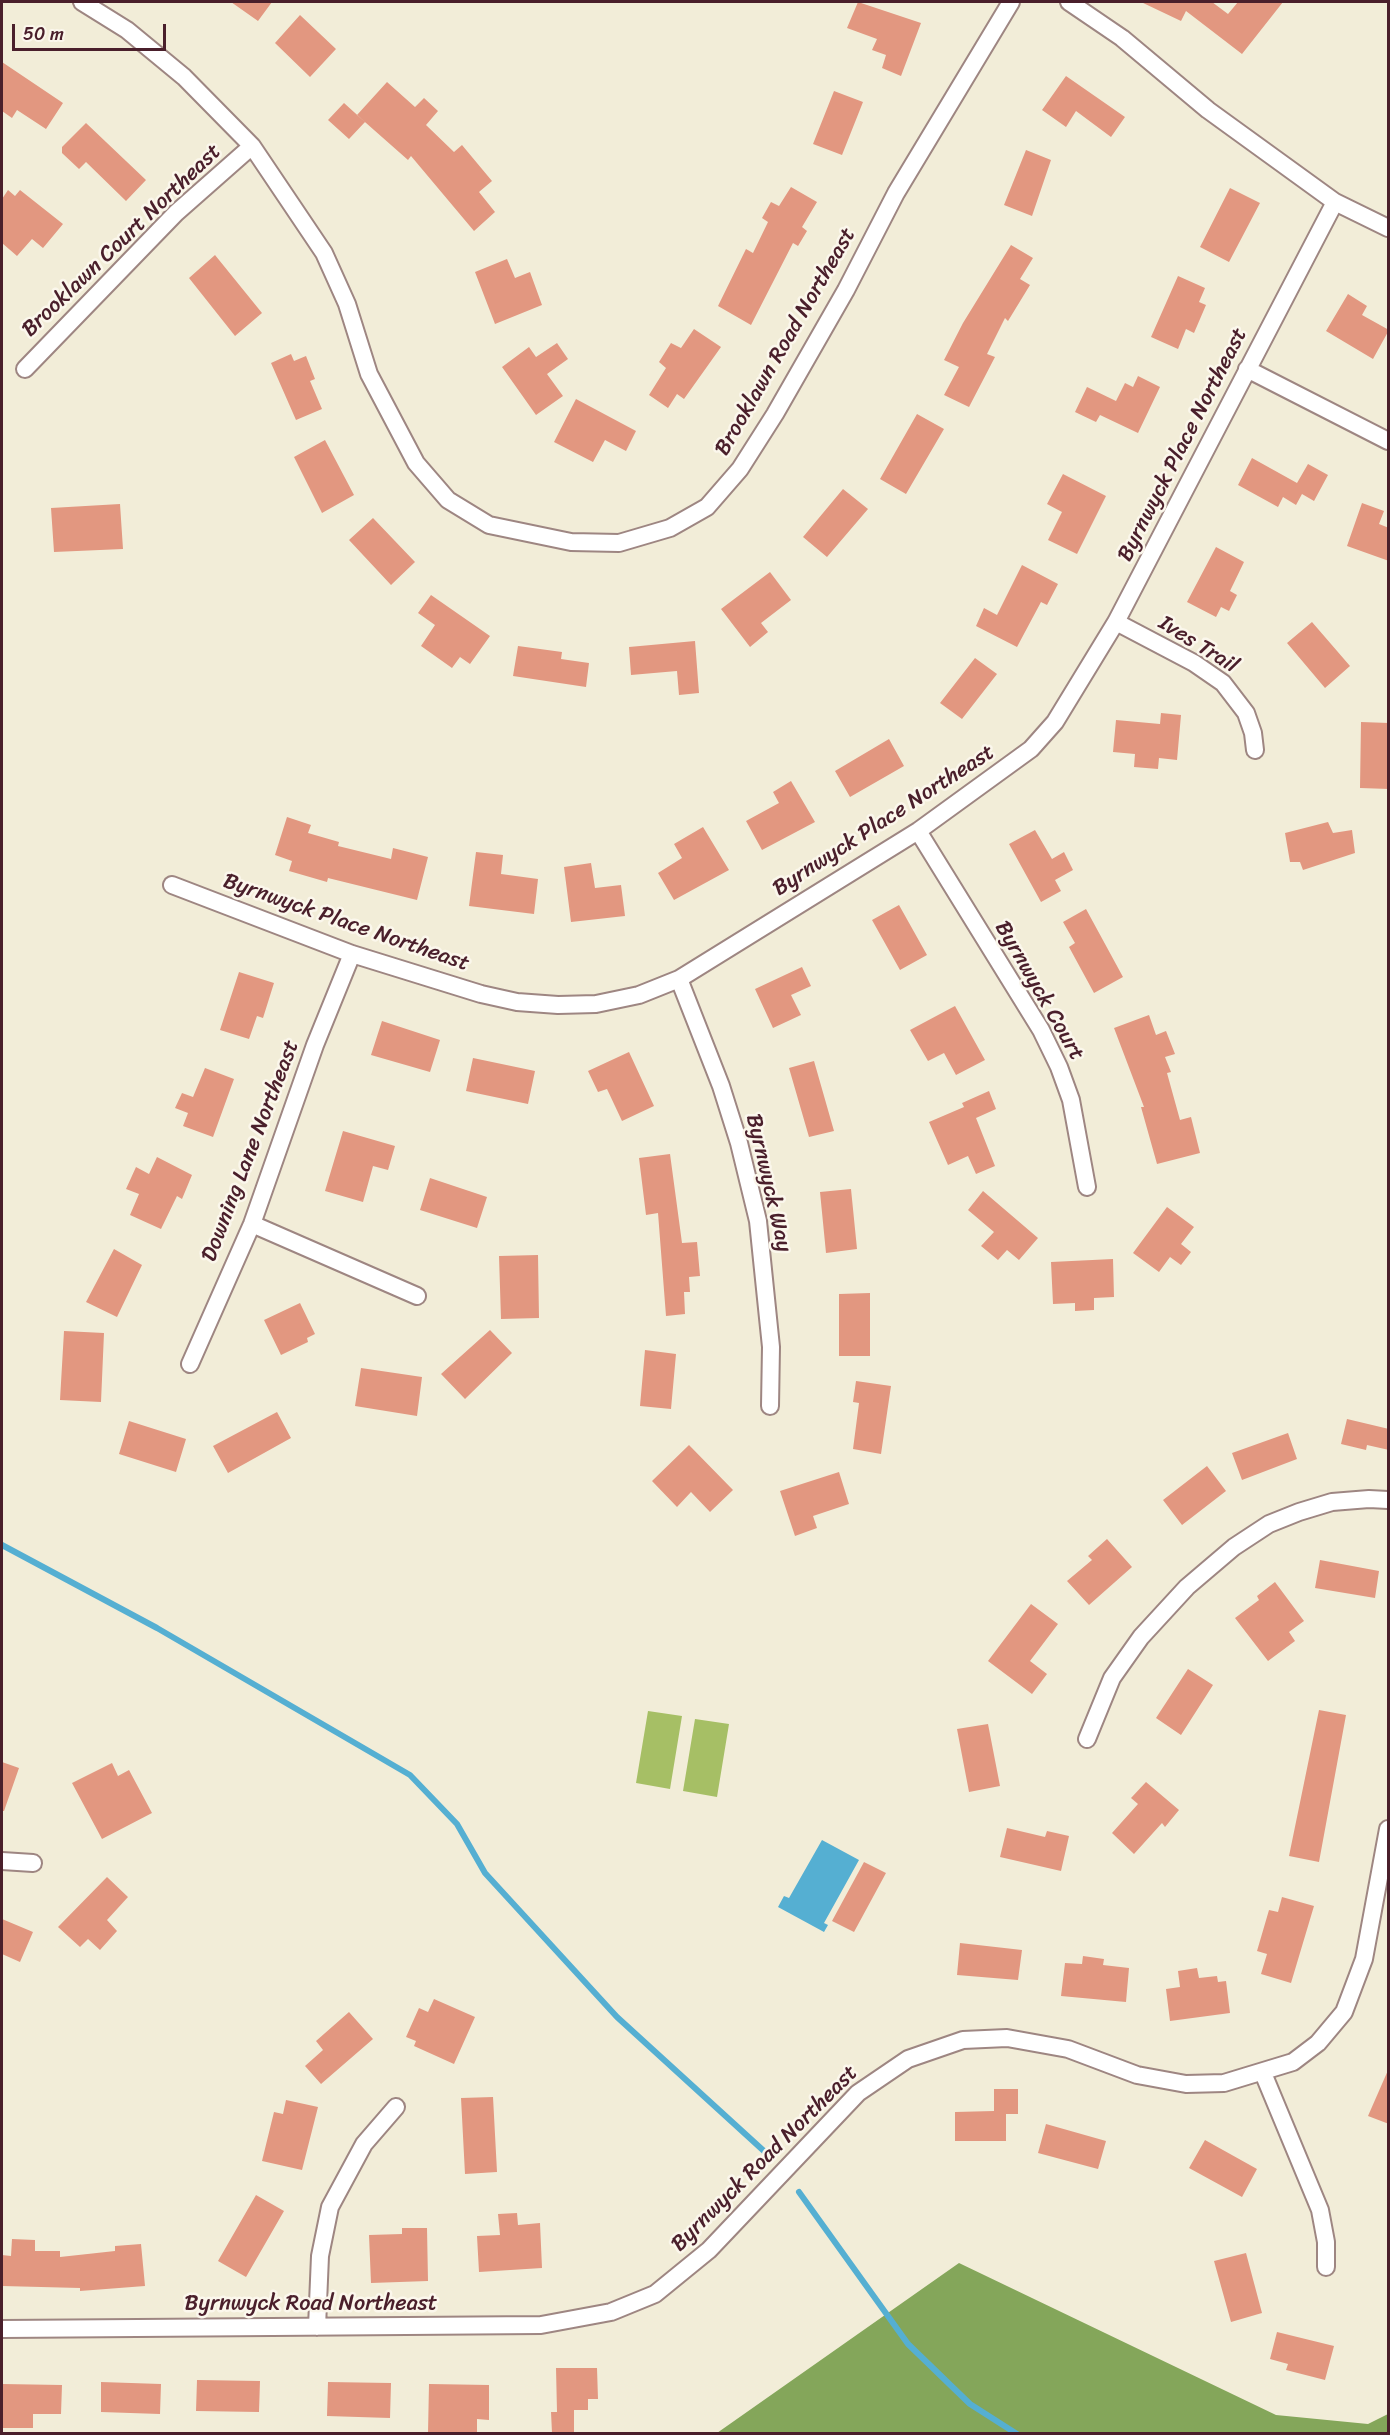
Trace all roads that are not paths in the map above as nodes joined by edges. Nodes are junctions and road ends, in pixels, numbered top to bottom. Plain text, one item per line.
1 (82, 2) edge
2 (1011, 2) edge
3 (1069, 2) edge
4 (252, 146) junction
5 (1335, 202) junction
6 (1389, 228) edge
7 (25, 369) dead end
8 (1247, 369) junction
9 (1389, 441) edge
10 (1116, 622) junction
11 (1255, 750) dead end
12 (918, 831) junction
13 (172, 885) dead end
14 (352, 954) junction
15 (679, 979) junction
16 (1087, 1187) dead end
17 (252, 1224) junction
18 (417, 1296) dead end
19 (190, 1364) dead end
20 (770, 1406) dead end
21 (1389, 1500) edge
22 (1087, 1739) dead end
23 (1389, 1829) edge
24 (2, 1861) edge
25 (33, 1863) dead end
26 (1263, 2073) junction
27 (396, 2107) dead end
28 (1326, 2267) dead end
29 (317, 2327) junction
30 (2, 2329) edge

1 - 4 street, Brooklawn Road Northeast
2 - 4 street, Brooklawn Road Northeast
3 - 5 street
4 - 7 street, Brooklawn Court Northeast
5 - 6 street
5 - 8 street, Byrnwyck Place Northeast
8 - 9 street
8 - 10 street, Byrnwyck Place Northeast
10 - 11 street, Ives Trail
10 - 12 street, Byrnwyck Place Northeast
12 - 15 street, Byrnwyck Place Northeast
12 - 16 street, Byrnwyck Court
13 - 14 street, Byrnwyck Place Northeast
14 - 15 street, Byrnwyck Place Northeast
14 - 17 street, Downing Lane Northeast
15 - 20 street, Byrnwyck Way
17 - 18 street
17 - 19 street, Downing Lane Northeast
21 - 22 street
23 - 26 street, Byrnwyck Road Northeast
24 - 25 street
26 - 28 street
26 - 29 street, Byrnwyck Road Northeast
27 - 29 street
29 - 30 street, Byrnwyck Road Northeast

